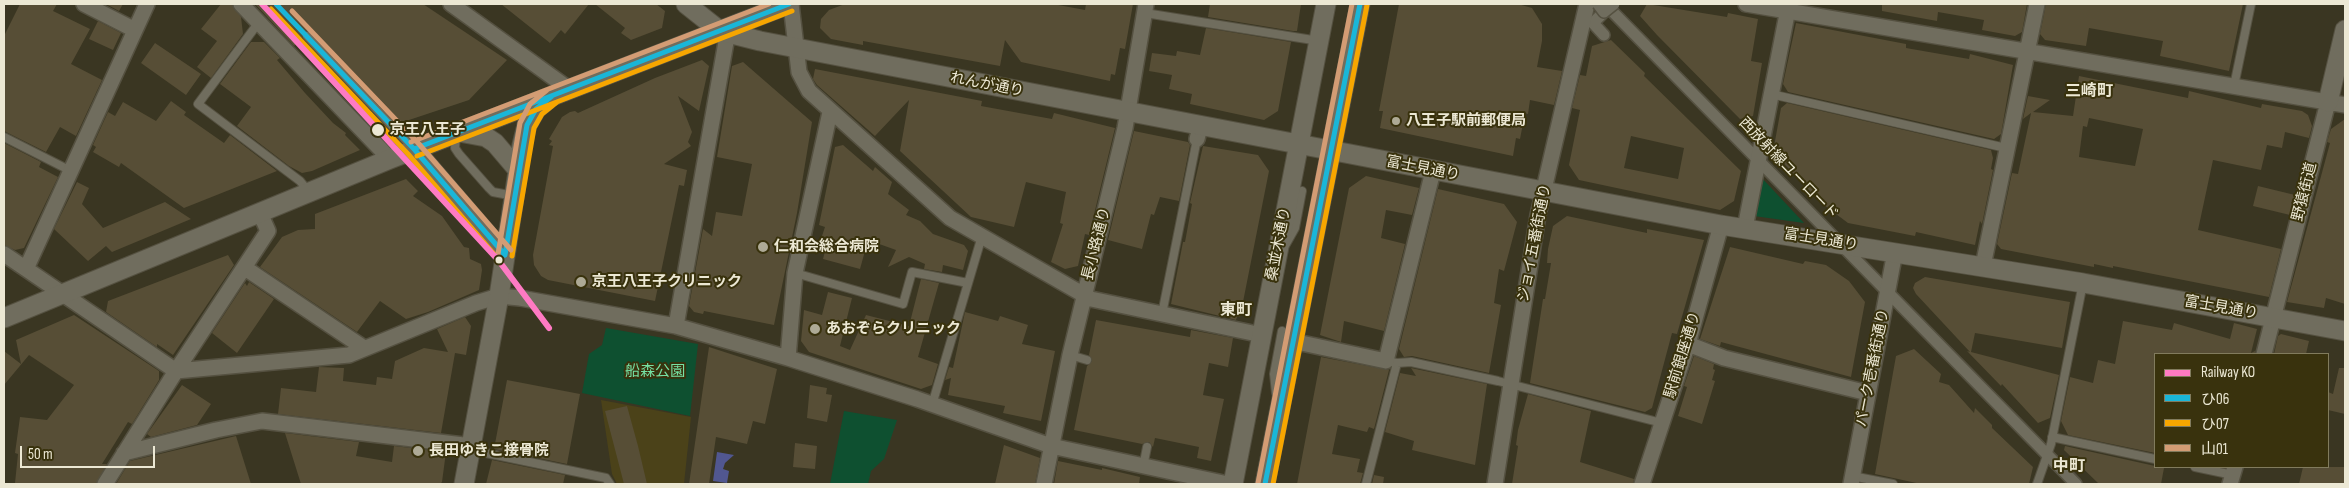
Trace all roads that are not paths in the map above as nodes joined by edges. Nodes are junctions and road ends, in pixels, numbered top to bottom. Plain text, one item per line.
1 (84, 4) edge
2 (147, 4) edge
3 (242, 4) edge
4 (451, 4) edge
5 (686, 4) edge
6 (790, 4) edge
7 (1326, 4) edge
8 (1360, 4) edge
9 (1587, 4) edge
10 (1746, 4) edge
11 (2037, 4) edge
12 (2251, 4) edge
13 (1616, 5) edge
14 (1788, 7) edge
15 (1145, 8) edge
16 (1602, 12) edge
17 (259, 22) junction
18 (135, 30) junction
19 (2345, 30) edge
20 (720, 31) junction
21 (1604, 35) dead end
22 (307, 36) dead end
23 (1319, 41) junction
24 (797, 48) junction
25 (2028, 51) junction
26 (2234, 86) junction
27 (560, 93) junction
28 (1771, 94) junction
29 (2337, 104) edge
30 (830, 112) junction
31 (1128, 112) junction
32 (457, 132) junction
33 (1198, 133) junction
34 (4, 136) edge
35 (1298, 145) junction
36 (2006, 148) junction
37 (414, 149) junction
38 (1330, 151) junction
39 (390, 158) junction
40 (1759, 160) junction
41 (518, 170) junction
42 (70, 171) junction
43 (1433, 171) junction
44 (1302, 191) dead end
45 (309, 192) junction
46 (1545, 192) junction
47 (514, 196) junction
48 (260, 213) junction
49 (1721, 225) junction
50 (1745, 228) junction
51 (982, 236) junction
52 (1839, 243) junction
53 (1895, 252) junction
54 (4, 254) edge
55 (505, 255) junction
56 (1277, 258) junction
57 (1983, 266) junction
58 (245, 268) junction
59 (26, 269) junction
60 (795, 273) junction
61 (2083, 282) junction
62 (968, 283) junction
63 (1888, 292) junction
64 (63, 294) junction
65 (1084, 295) junction
66 (499, 296) junction
67 (1162, 314) junction
68 (4, 318) edge
69 (2274, 318) junction
70 (676, 326) junction
71 (2345, 331) edge
72 (1262, 334) junction
73 (1287, 336) junction
74 (1688, 344) junction
75 (364, 348) junction
76 (2264, 353) edge
77 (1070, 355) junction
78 (788, 358) junction
79 (1087, 360) dead end
80 (1391, 362) junction
81 (176, 371) junction
82 (1509, 384) junction
83 (1868, 393) junction
84 (932, 405) junction
85 (1662, 423) junction
86 (2052, 437) junction
87 (472, 446) junction
88 (1051, 446) junction
89 (1147, 447) dead end
90 (124, 453) junction
91 (2048, 455) junction
92 (2154, 458) edge
93 (1143, 466) junction
94 (2200, 468) edge
95 (2232, 475) edge
96 (1852, 480) edge
97 (105, 484) edge
98 (464, 484) edge
99 (610, 484) edge
100 (1044, 484) edge
101 (1228, 484) edge
102 (1233, 484) edge
103 (1265, 484) edge
104 (1366, 484) edge
105 (1494, 484) edge
106 (1642, 484) edge
107 (1893, 484) edge
108 (2037, 484) edge
109 (2076, 484) edge

1 - 18 street
2 - 18 street
3 - 17 street
4 - 27 street
5 - 20 street, れんが通り
6 - 20 street
6 - 24 street
7 - 23 street, 桑並木通り
8 - 38 street
9 - 46 street, ジョイ五番街通り
10 - 14 street
11 - 25 street
12 - 26 lane
13 - 16 street, bridge
14 - 25 street
14 - 28 street
15 - 23 lane
15 - 31 street, 長小路通り
16 - 21 street
16 - 40 street, 西放射線ユーロード
17 - 39 street
17 - 45 lane
18 - 42 street
19 - 29 street, 野猿街道
20 - 24 street, れんが通り
20 - 27 street
20 - 70 street
22 - 37 lane
23 - 35 street, 桑並木通り
24 - 30 street
24 - 31 street, れんが通り
25 - 26 street
25 - 36 street
26 - 29 street
27 - 32 street
27 - 41 street
28 - 36 lane
28 - 40 street
29 - 69 street, 野猿街道
30 - 51 street
30 - 60 street
31 - 33 street, れんが通り
31 - 65 street, 長小路通り
32 - 37 street
32 - 41 street
32 - 47 lane
33 - 35 street, れんが通り
33 - 67 lane
34 - 42 lane
35 - 38 street, 富士見通り
35 - 56 street, 桑並木通り
36 - 57 street
37 - 39 street
37 - 55 street
38 - 43 street, 富士見通り
38 - 73 street
39 - 45 street
40 - 50 street
40 - 52 street, 西放射線ユーロード
41 - 47 street
42 - 59 street
43 - 46 street, 富士見通り
43 - 80 street
44 - 56 lane
45 - 48 street
46 - 49 street, 富士見通り
46 - 82 street, ジョイ五番街通り
47 - 55 street
48 - 58 street
48 - 64 street
49 - 50 street, 富士見通り
49 - 74 street, 駅前銀座通り
50 - 52 street, 富士見通り
51 - 62 lane
51 - 65 street
52 - 53 street, 富士見通り
52 - 63 street, 西放射線ユーロード
53 - 57 street, 富士見通り
53 - 63 street, パーク壱番街通り
54 - 59 street
55 - 66 street
56 - 72 street, 桑並木通り
57 - 61 street, 富士見通り
58 - 75 street
58 - 81 street
59 - 64 street
60 - 62 lane
60 - 78 street
61 - 69 street, 富士見通り
61 - 86 lane
62 - 84 lane
63 - 83 street, パーク壱番街通り
63 - 91 street, 西放射線ユーロード
64 - 68 street
64 - 81 street
65 - 67 street
65 - 77 street, 長小路通り
66 - 70 street
66 - 75 street
66 - 87 street
67 - 72 street
69 - 71 street, 富士見通り
69 - 76 street, 野猿街道
70 - 78 street
72 - 102 street, 桑並木通り
73 - 80 street
73 - 103 street
74 - 83 street
74 - 85 street, 駅前銀座通り
75 - 81 street
77 - 79 lane
77 - 88 street, 長小路通り
78 - 84 street
80 - 82 lane
80 - 104 lane
81 - 90 street
82 - 85 lane
82 - 105 street, ジョイ五番街通り
83 - 96 street, パーク壱番街通り
84 - 88 street
85 - 106 street, 駅前銀座通り
86 - 91 lane
86 - 92 lane
87 - 90 street
87 - 98 street
87 - 99 lane
88 - 93 street
88 - 100 street, 長小路通り
89 - 93 lane
90 - 97 street
91 - 108 lane
91 - 109 street, 西放射線ユーロード
93 - 101 street
94 - 95 lane
96 - 107 lane

